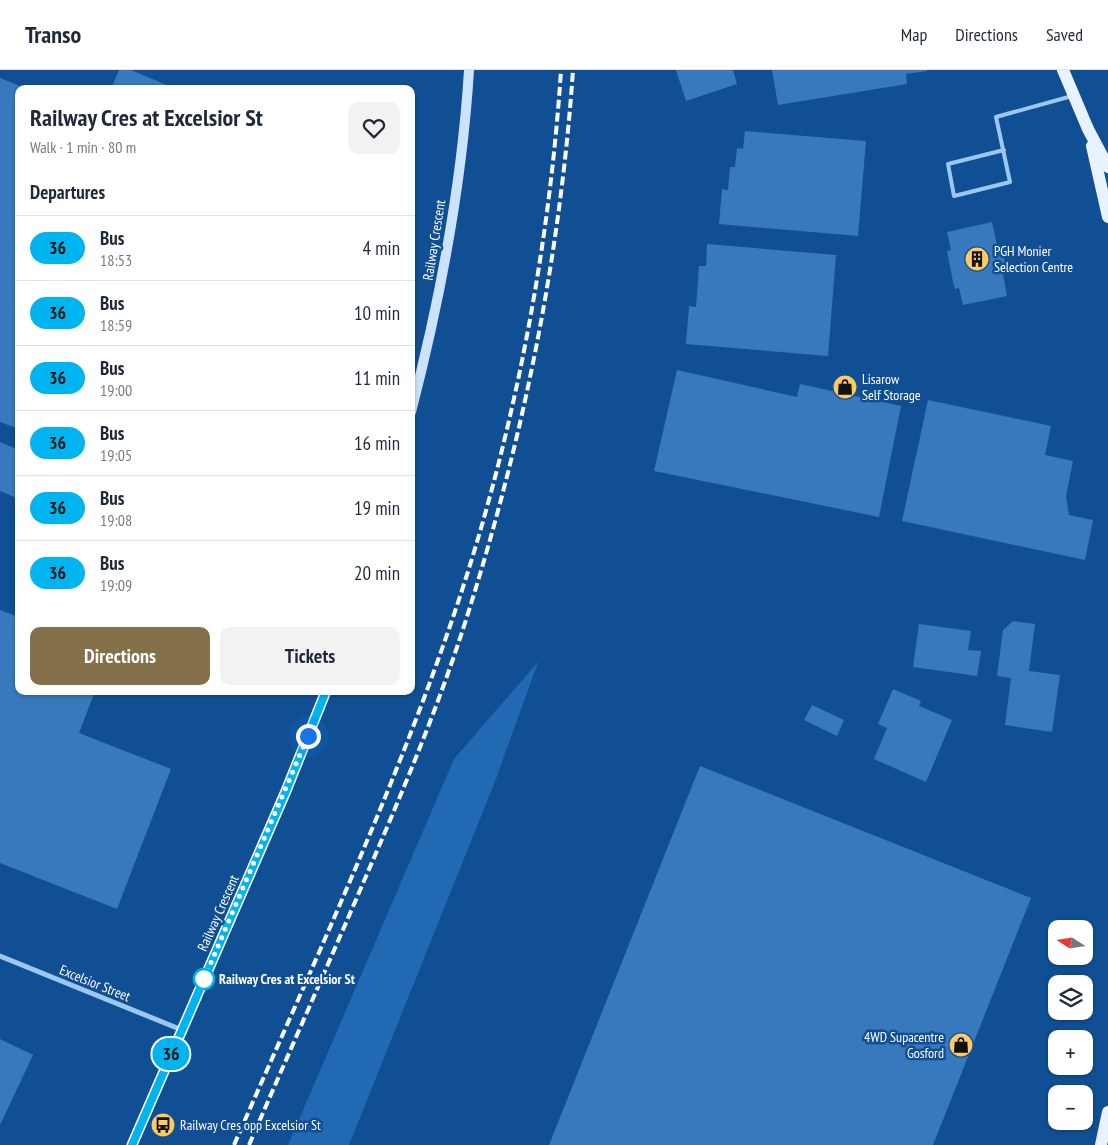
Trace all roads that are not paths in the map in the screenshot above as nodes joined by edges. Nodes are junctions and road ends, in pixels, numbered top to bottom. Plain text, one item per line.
1 (469, 70) edge
2 (1063, 70) edge
3 (1074, 96) junction
4 (1088, 129) junction
5 (1004, 150) junction
6 (1108, 167) edge
7 (1108, 217) edge
8 (415, 396) edge
9 (324, 695) edge
10 (0, 956) edge
11 (182, 1030) junction
12 (1108, 1112) edge
13 (132, 1145) edge
14 (1101, 1145) edge

1 - 8 main road, Railway Crescent
2 - 3 main road
3 - 4 main road
3 - 5 lane
4 - 6 main road
4 - 7 main road
5 - 5 lane
9 - 11 main road, Railway Crescent
10 - 11 street, Excelsior Street
11 - 13 main road, Railway Crescent
12 - 14 main road

